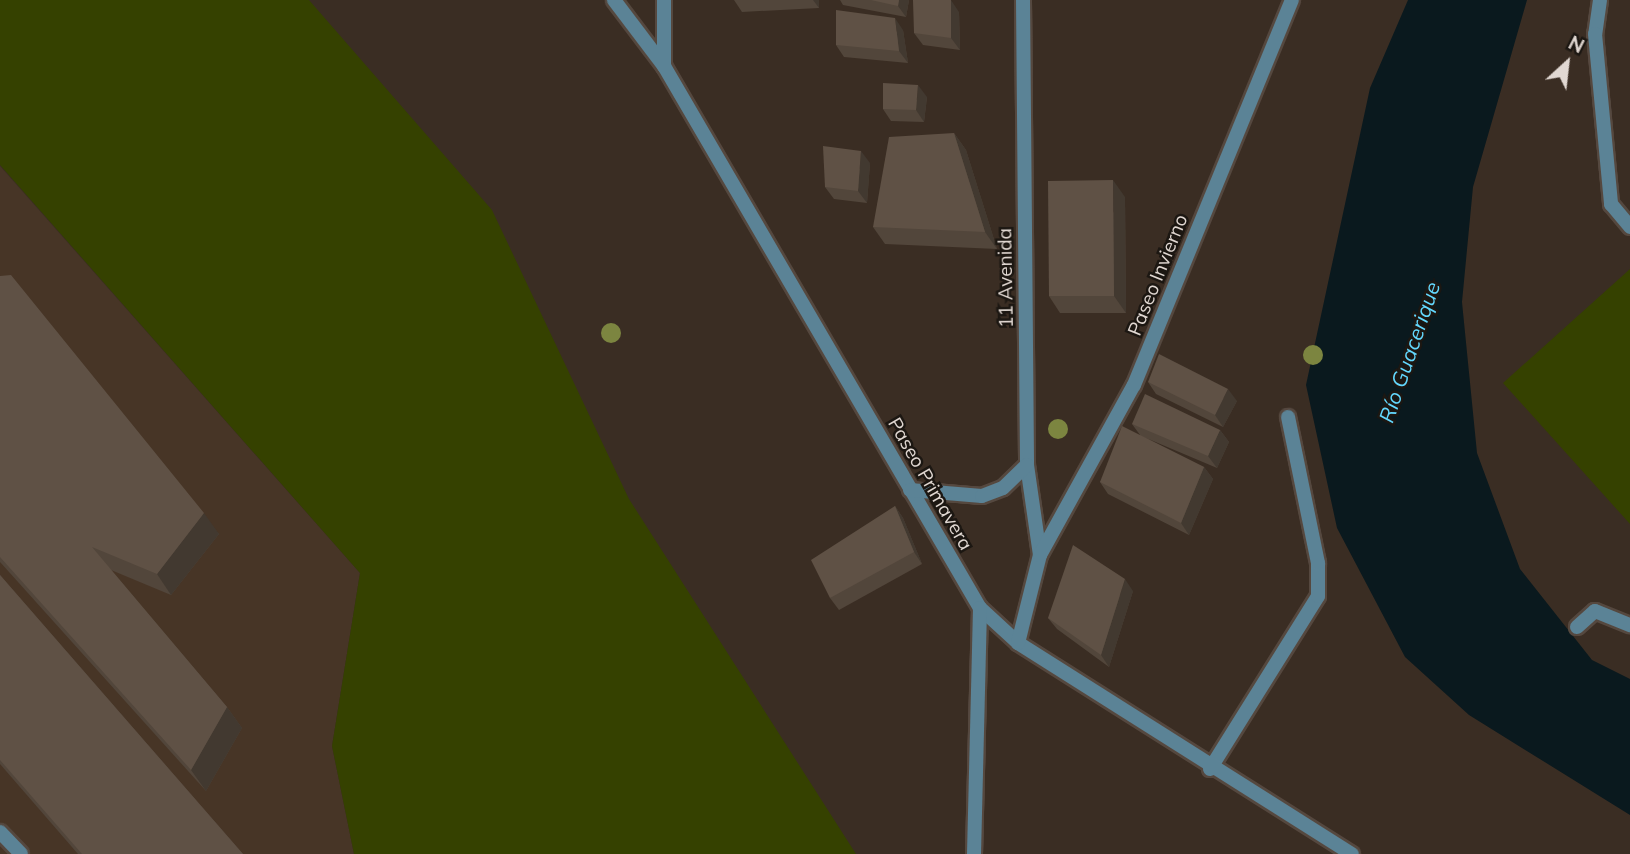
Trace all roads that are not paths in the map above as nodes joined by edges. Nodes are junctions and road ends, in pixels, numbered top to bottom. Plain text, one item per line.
1 (614, 0) edge
2 (664, 0) edge
3 (1023, 0) edge
4 (1292, 0) edge
5 (1600, 0) edge
6 (664, 66) junction
7 (1630, 227) edge
8 (1288, 417) dead end
9 (1027, 465) junction
10 (911, 491) junction
11 (1040, 555) junction
12 (980, 608) junction
13 (1630, 625) edge
14 (1577, 627) dead end
15 (1017, 643) junction
16 (1210, 769) junction
17 (0, 832) edge
18 (21, 854) edge
19 (974, 854) edge
20 (1352, 854) edge

1 - 6 street, Paseo Primavera
2 - 6 street
3 - 9 street, 11 Avenida
4 - 11 street, Paseo Invierno
5 - 7 street
6 - 10 street, Paseo Primavera
8 - 16 street
9 - 10 street
9 - 11 street, 11 Avenida
10 - 12 street, Paseo Primavera
11 - 15 street
12 - 15 street, Paseo Primavera
12 - 19 street
13 - 14 street
15 - 16 street, Paseo Primavera
16 - 20 street, Paseo Primavera
17 - 18 street

